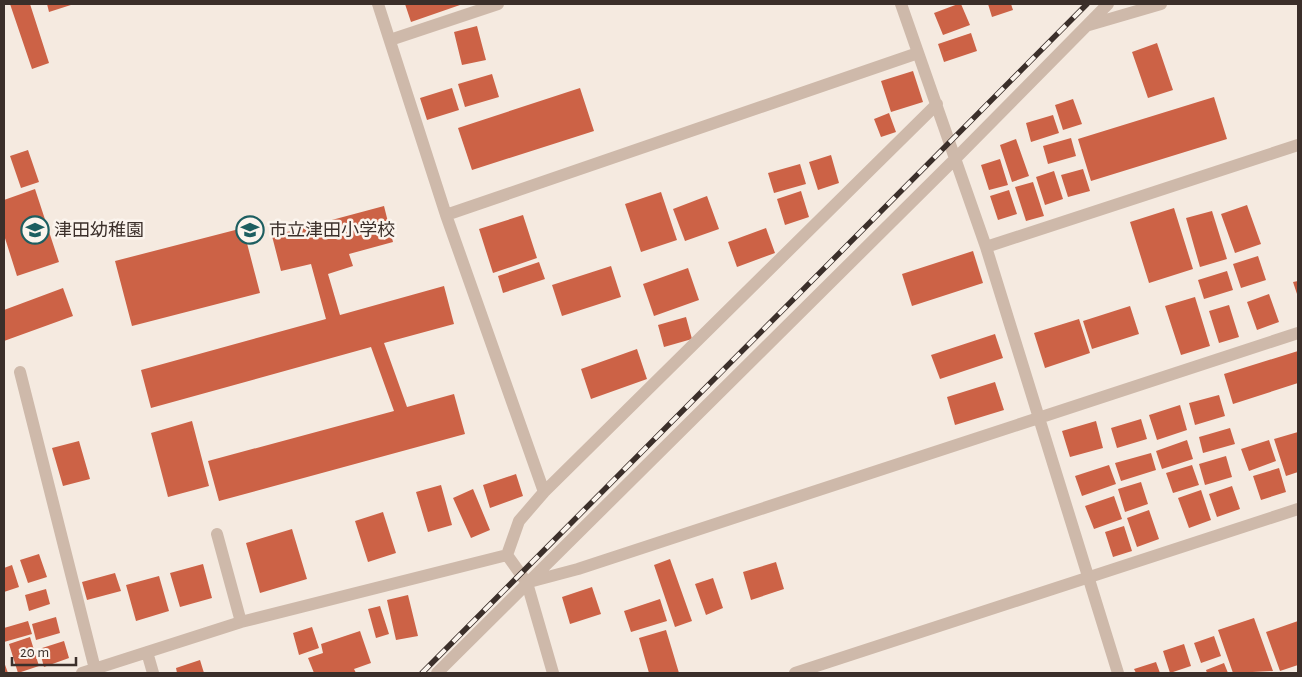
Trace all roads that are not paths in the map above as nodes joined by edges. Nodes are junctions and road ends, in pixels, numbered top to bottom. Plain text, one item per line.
1 (378, 4) edge
2 (498, 4) edge
3 (901, 4) edge
4 (1108, 4) edge
5 (1161, 4) edge
6 (1088, 25) junction
7 (390, 40) junction
8 (918, 53) junction
9 (937, 104) junction
10 (1298, 145) edge
11 (954, 160) junction
12 (446, 214) junction
13 (986, 247) junction
14 (1298, 333) edge
15 (20, 372) dead end
16 (1040, 418) junction
17 (544, 492) junction
18 (1298, 509) edge
19 (217, 534) dead end
20 (507, 555) junction
21 (1088, 578) junction
22 (527, 583) junction
23 (241, 622) junction
24 (147, 652) junction
25 (95, 669) junction
26 (82, 673) edge
27 (152, 673) edge
28 (437, 673) edge
29 (553, 673) edge
30 (795, 673) edge
31 (1118, 673) edge

1 - 7 street
2 - 7 street
3 - 8 street
4 - 6 street
5 - 6 street
6 - 11 street
7 - 12 street
8 - 9 street
8 - 12 street
9 - 11 street
9 - 17 street
10 - 13 street
11 - 13 street
11 - 22 street
12 - 17 street
13 - 16 street
14 - 16 street
15 - 25 street
16 - 21 street
16 - 22 street
17 - 20 street
18 - 21 street
19 - 23 street
20 - 22 street
20 - 23 street
21 - 30 street
21 - 31 street
22 - 28 street
22 - 29 street
23 - 24 street
24 - 25 street
24 - 27 street
25 - 26 street

